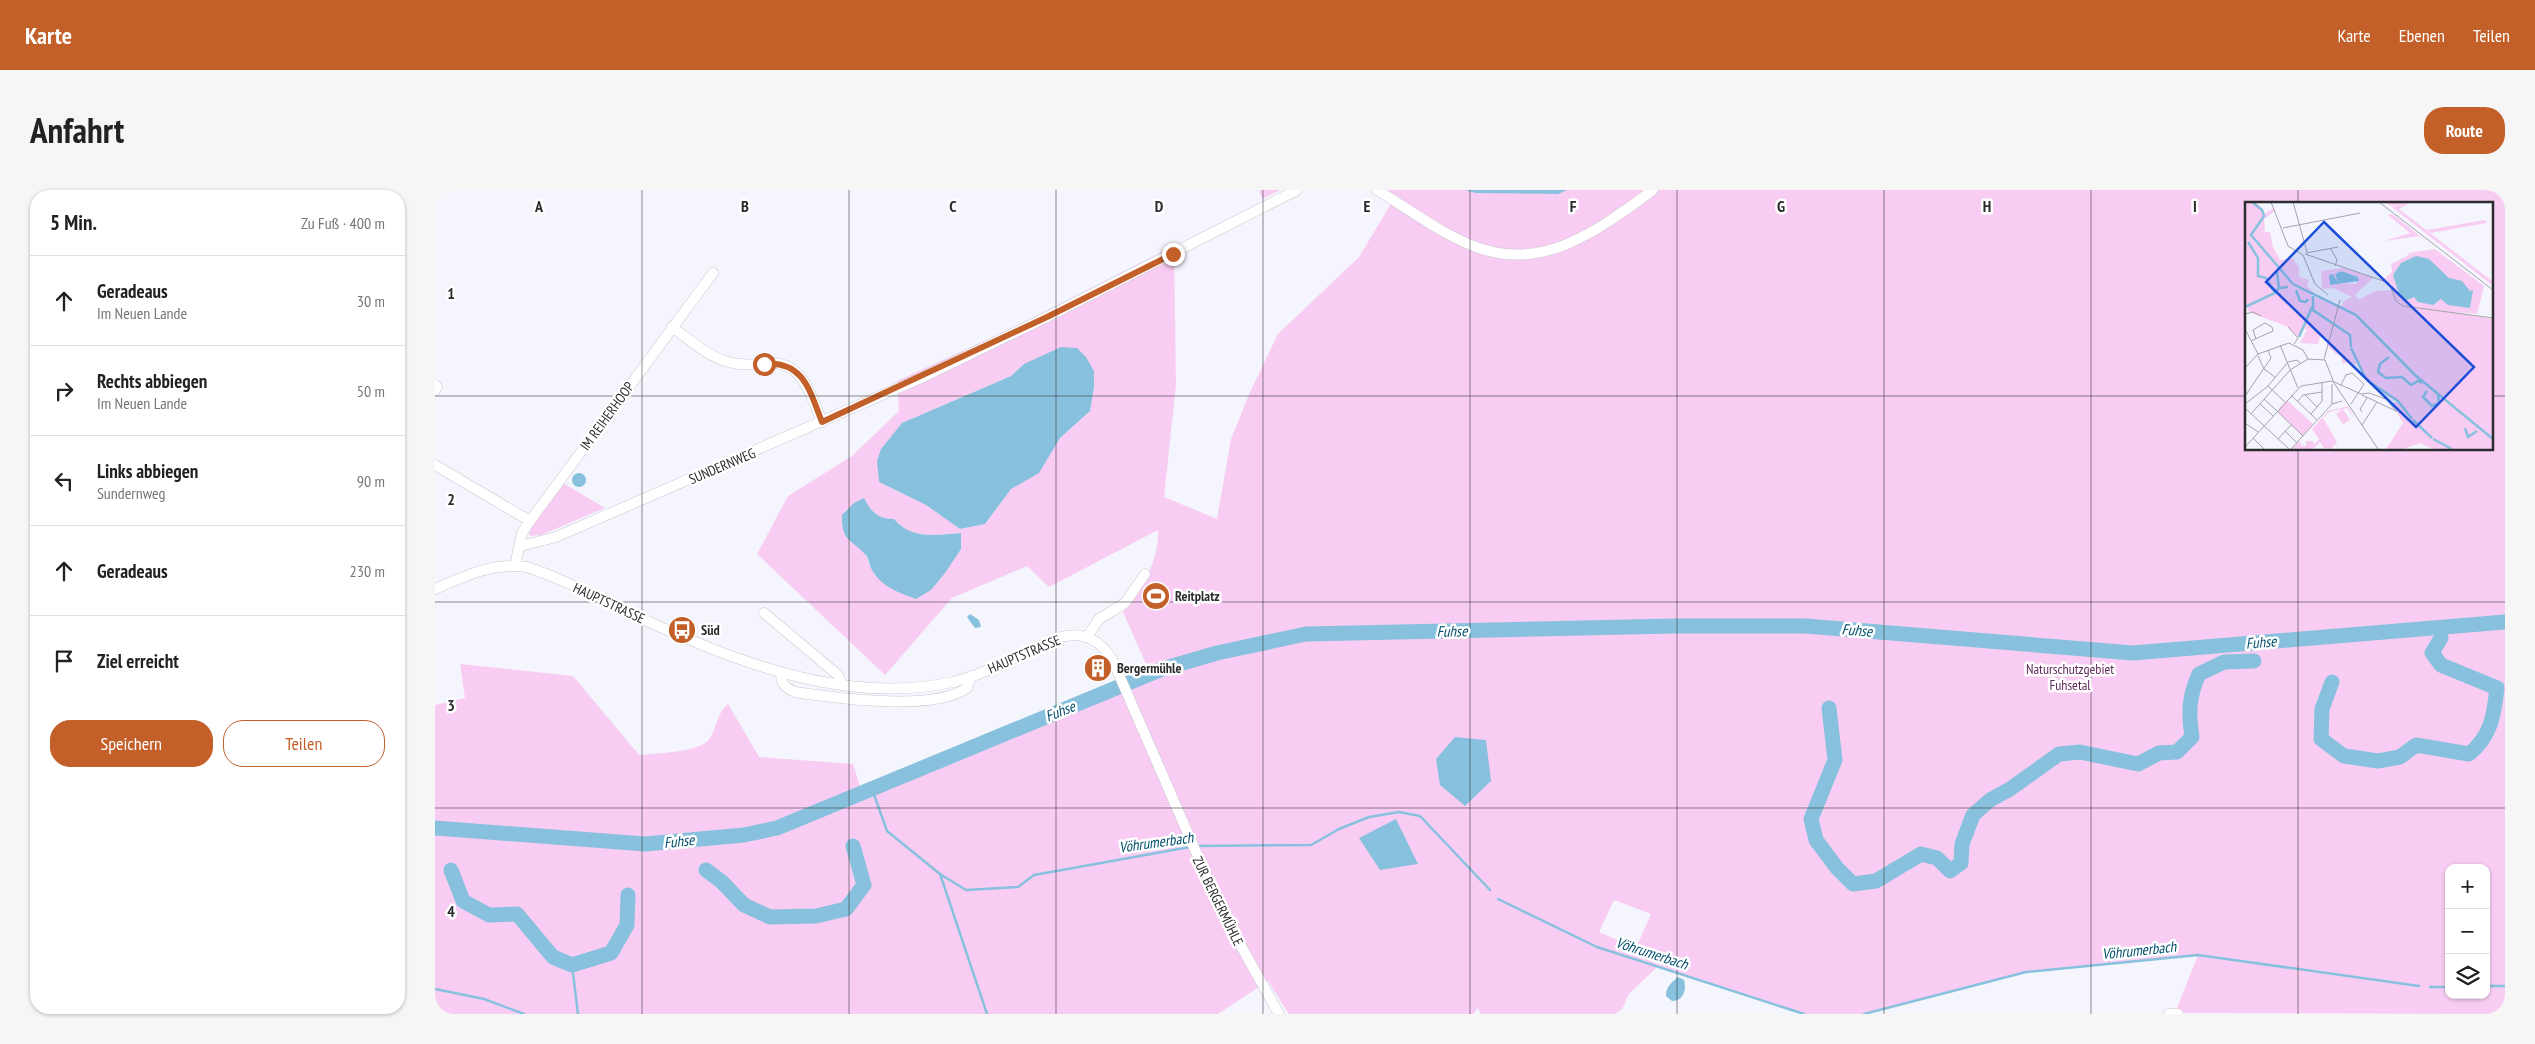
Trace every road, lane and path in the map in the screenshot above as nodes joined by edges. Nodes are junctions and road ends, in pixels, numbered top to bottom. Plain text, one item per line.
1 (1297, 190) edge
2 (1377, 190) edge
3 (1653, 190) edge
4 (713, 273) dead end
5 (672, 327) junction
6 (435, 385) edge
7 (435, 390) edge
8 (822, 422) junction
9 (435, 465) edge
10 (530, 521) junction
11 (521, 546) junction
12 (515, 566) junction
13 (1145, 574) dead end
14 (435, 589) edge
15 (764, 613) dead end
16 (1087, 637) junction
17 (781, 672) junction
18 (971, 676) junction
19 (842, 685) junction
20 (1279, 1014) edge
21 (2169, 1014) edge
22 (2177, 1014) edge

1 - 8 street, SUNDERNWEG
2 - 3 street
4 - 5 street, IM REIHERHOOP
5 - 8 street
5 - 10 street, IM REIHERHOOP
6 - 7 street
8 - 11 street, SUNDERNWEG
9 - 10 street
10 - 11 street, IM REIHERHOOP
11 - 12 street, IM REIHERHOOP
12 - 14 street, HAUPTSTRASSE
12 - 17 street, HAUPTSTRASSE
13 - 16 street
15 - 19 street
16 - 18 street, HAUPTSTRASSE
16 - 20 street, ZUR BERGERMÜHLE
17 - 18 street, HAUPTSTRASSE
17 - 19 street, HAUPTSTRASSE
18 - 19 street, HAUPTSTRASSE
21 - 22 street

